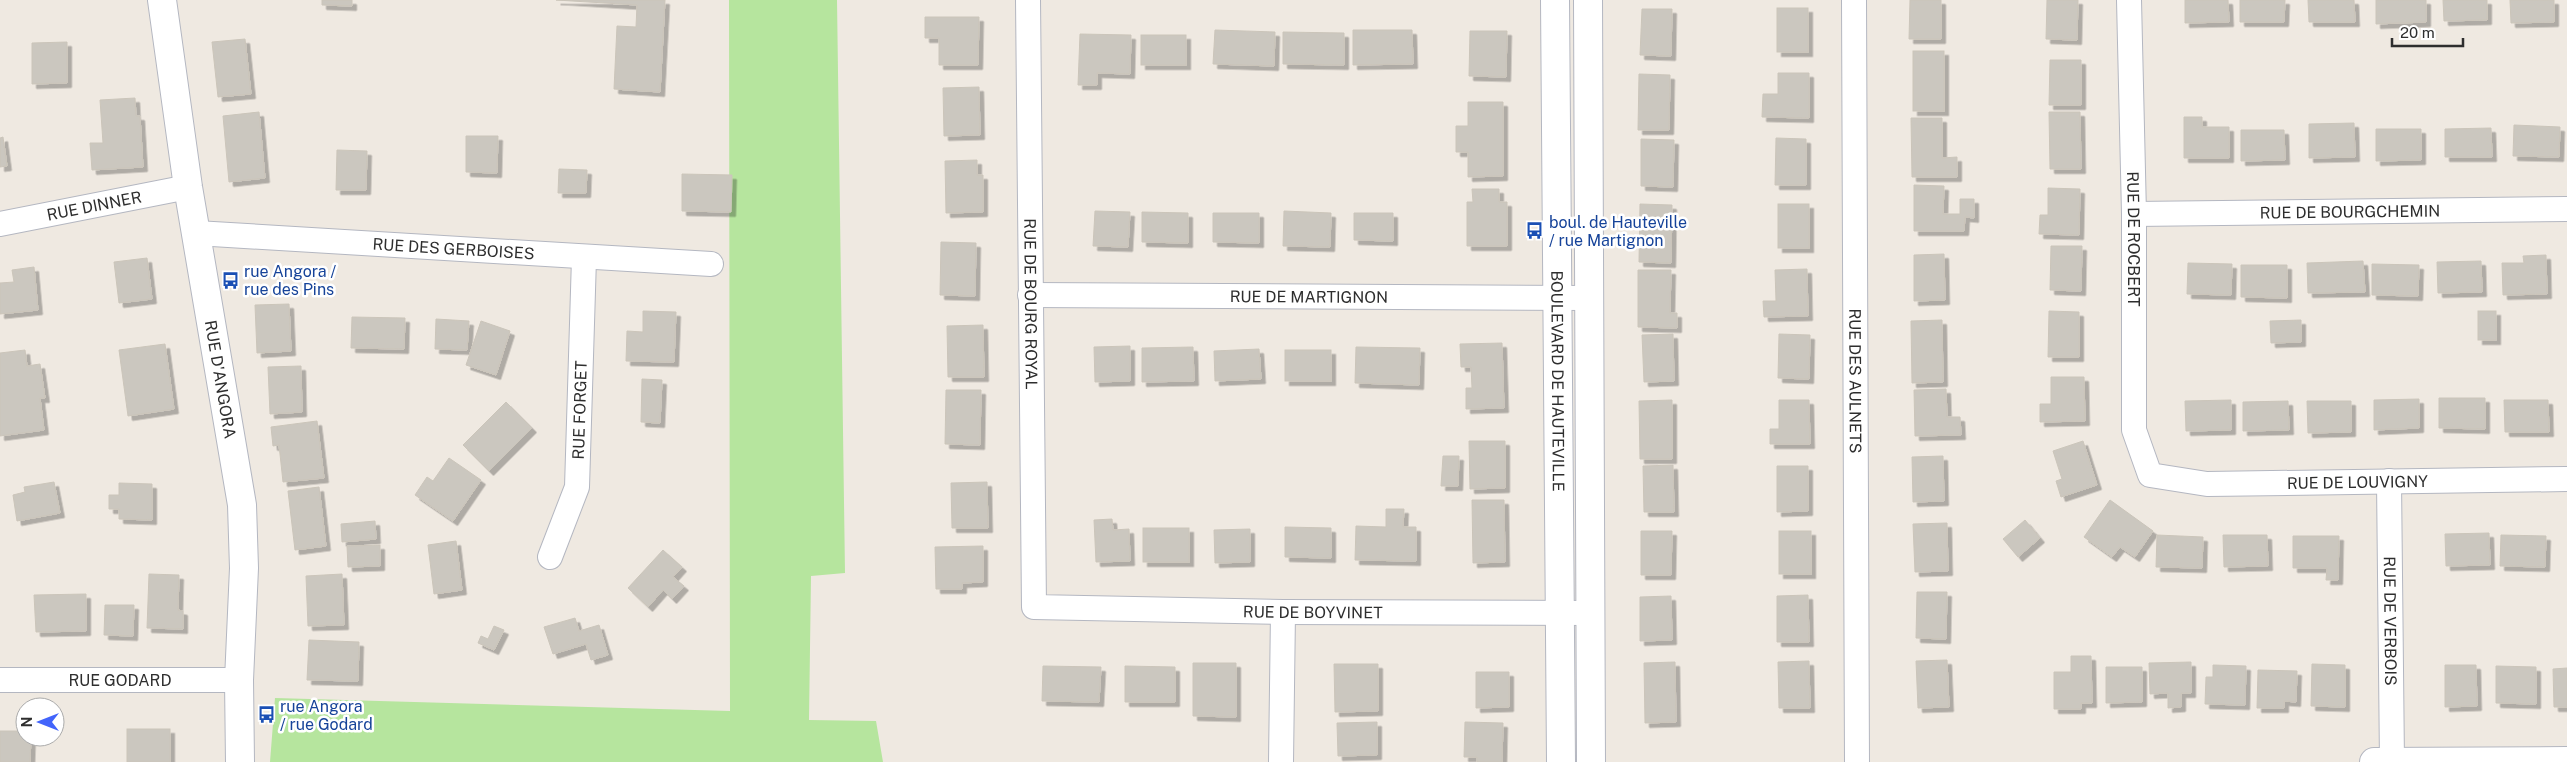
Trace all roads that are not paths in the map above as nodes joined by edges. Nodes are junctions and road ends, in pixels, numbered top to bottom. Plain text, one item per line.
1 (162, 0) edge
2 (1028, 0) edge
3 (1555, 0) edge
4 (1588, 0) edge
5 (1854, 0) edge
6 (2129, 0) edge
7 (188, 187) junction
8 (2567, 209) edge
9 (2134, 214) junction
10 (0, 224) edge
11 (196, 233) junction
12 (584, 258) junction
13 (711, 264) dead end
14 (1030, 295) junction
15 (1557, 297) junction
16 (1588, 298) junction
17 (2150, 475) joint
18 (2567, 479) edge
19 (2389, 481) junction
20 (550, 556) dead end
21 (1034, 607) joint
22 (1282, 612) junction
23 (1560, 612) junction
24 (1592, 613) junction
25 (0, 680) edge
26 (239, 680) junction
27 (2567, 761) edge
28 (240, 762) edge
29 (1281, 762) edge
30 (1561, 762) edge
31 (1591, 762) edge
32 (1857, 762) edge
33 (2374, 762) edge
34 (2392, 762) edge

1 - 7 street, RUE D'ANGORA
2 - 14 street, RUE DE BOURG ROYAL
3 - 15 street, BOULEVARD DE HAUTEVILLE
4 - 16 street, BOULEVARD DE HAUTEVILLE
5 - 32 street, RUE DES AULNETS
6 - 9 street, RUE DE ROCBERT
7 - 10 street, RUE DINNER
7 - 11 street, RUE D'ANGORA
8 - 9 street, RUE DE BOURGCHEMIN
9 - 17 street, RUE DE ROCBERT
11 - 12 street, RUE DES GERBOISES
11 - 26 street, RUE D'ANGORA
12 - 13 street, RUE DES GERBOISES
12 - 20 street, RUE FORGET
14 - 15 street, RUE DE MARTIGNON
14 - 21 street, RUE DE BOURG ROYAL
15 - 16 street, RUE DE MARTIGNON
15 - 23 street, BOULEVARD DE HAUTEVILLE
16 - 24 street, BOULEVARD DE HAUTEVILLE
17 - 19 street, RUE DE LOUVIGNY
18 - 19 street, RUE DE LOUVIGNY
19 - 34 street, RUE DE VERBOIS
21 - 22 street, RUE DE BOYVINET
22 - 23 street, RUE DE BOYVINET
22 - 29 street
23 - 24 street, RUE DE BOYVINET
23 - 30 street, BOULEVARD DE HAUTEVILLE
24 - 31 street, BOULEVARD DE HAUTEVILLE
25 - 26 street, RUE GODARD
26 - 28 street, RUE D'ANGORA
27 - 34 street
33 - 34 street

